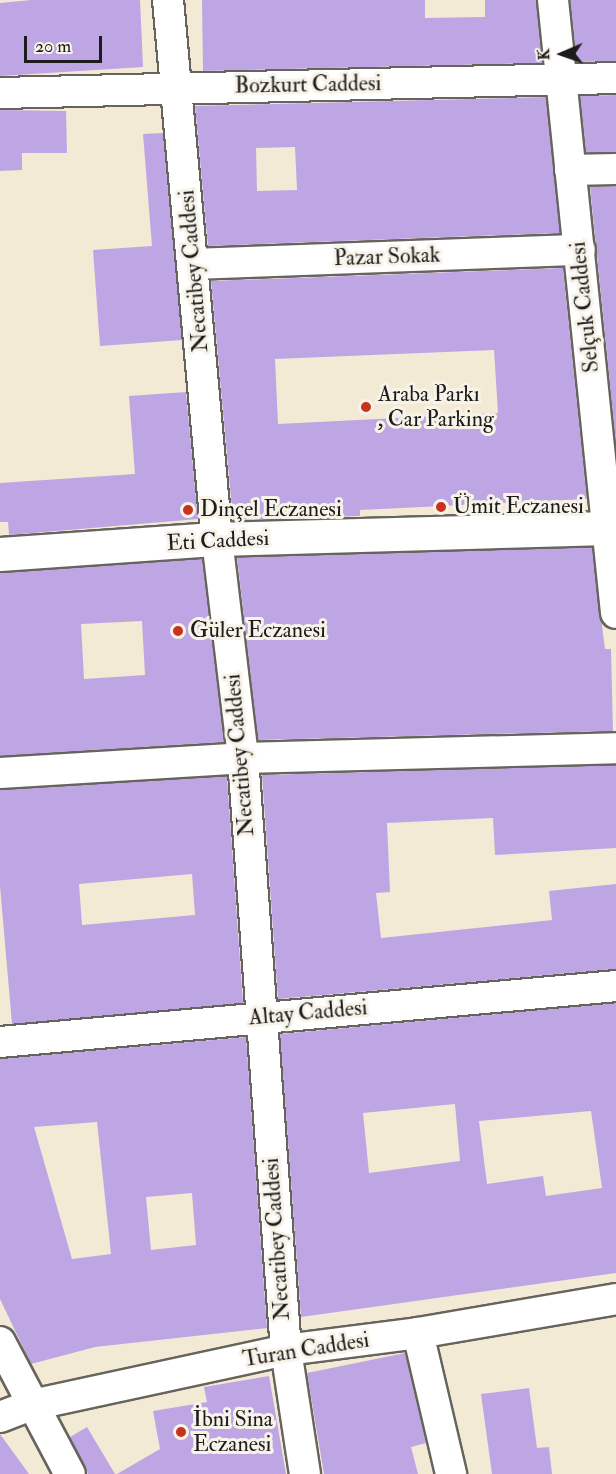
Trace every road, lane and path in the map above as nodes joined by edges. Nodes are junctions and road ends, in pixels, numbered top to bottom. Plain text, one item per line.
1 (168, 0) edge
2 (553, 0) edge
3 (616, 78) edge
4 (563, 79) junction
5 (178, 88) junction
6 (0, 93) edge
7 (616, 169) edge
8 (570, 170) junction
9 (580, 250) junction
10 (194, 264) junction
11 (611, 528) edge
12 (217, 539) junction
13 (0, 554) edge
14 (616, 614) edge
15 (616, 748) edge
16 (243, 759) junction
17 (0, 774) edge
18 (616, 986) edge
19 (260, 1017) junction
20 (0, 1040) edge
21 (616, 1299) edge
22 (418, 1333) junction
23 (0, 1342) edge
24 (286, 1350) junction
25 (32, 1405) junction
26 (0, 1417) edge
27 (70, 1474) edge
28 (305, 1474) edge
29 (451, 1474) edge

1 - 5 street, Necatibey Caddesi
2 - 4 street, Selçuk Caddesi
3 - 4 street, Bozkurt Caddesi
4 - 5 street, Bozkurt Caddesi
4 - 8 street, Selçuk Caddesi
5 - 6 street, Bozkurt Caddesi
5 - 10 street, Necatibey Caddesi
7 - 8 street
8 - 9 street, Selçuk Caddesi
9 - 10 street, Pazar Sokak
9 - 11 street, Selçuk Caddesi
10 - 12 street, Necatibey Caddesi
11 - 12 street, Eti Caddesi
11 - 14 street, Selçuk Caddesi
12 - 13 street, Eti Caddesi
12 - 16 street, Necatibey Caddesi
15 - 16 street
16 - 17 street
16 - 19 street, Necatibey Caddesi
18 - 19 street, Altay Caddesi
19 - 20 street, Altay Caddesi
19 - 24 street, Necatibey Caddesi
21 - 22 street, Turan Caddesi
22 - 24 street, Turan Caddesi
22 - 29 street
23 - 25 street
24 - 25 street, Turan Caddesi
24 - 28 street, Necatibey Caddesi
25 - 26 street, Turan Caddesi
25 - 27 street

